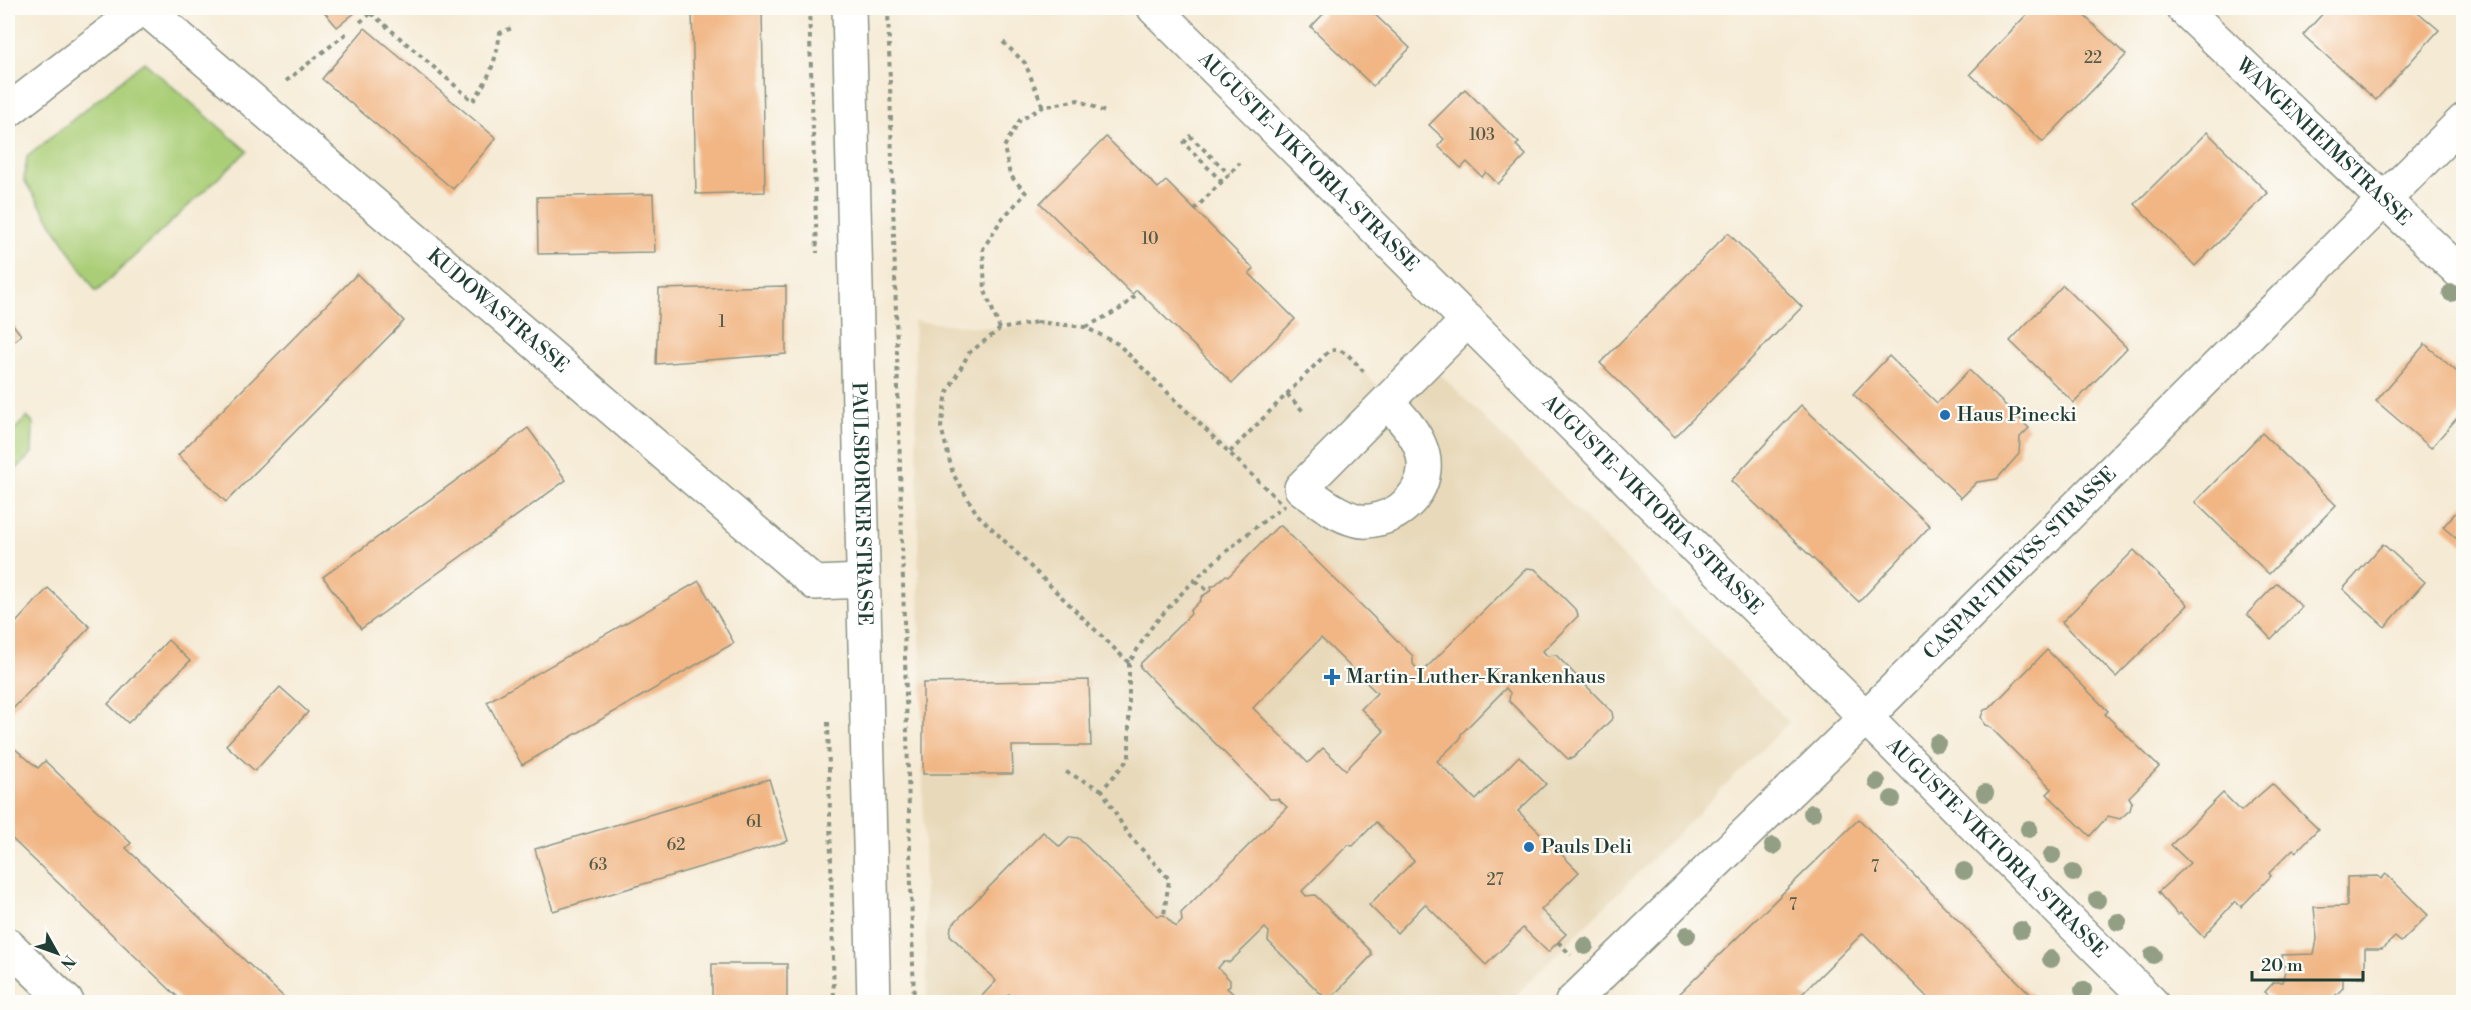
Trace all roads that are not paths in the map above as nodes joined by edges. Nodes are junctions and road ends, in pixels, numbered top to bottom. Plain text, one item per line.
1 (144, 8) edge
2 (849, 8) edge
3 (1154, 8) edge
4 (2183, 8) edge
5 (8, 111) edge
6 (2463, 120) edge
7 (2383, 199) junction
8 (2463, 276) edge
9 (1468, 320) junction
10 (1387, 402) junction
11 (863, 581) junction
12 (1866, 717) junction
13 (8, 945) edge
14 (68, 1002) edge
15 (874, 1002) edge
16 (1572, 1002) edge
17 (2151, 1002) edge

1 - 5 street
1 - 11 street, KUDOWASTRASSE
2 - 11 street, PAULSBORNER STRASSE
3 - 9 street, AUGUSTE-VIKTORIA-STRASSE
4 - 7 street, WANGENHEIMSTRASSE
6 - 7 street, CASPAR-THEYSS-STRASSE
7 - 8 street, WANGENHEIMSTRASSE
7 - 12 street, CASPAR-THEYSS-STRASSE
9 - 10 street
9 - 12 street, AUGUSTE-VIKTORIA-STRASSE
10 - 10 street
11 - 15 street, PAULSBORNER STRASSE
12 - 16 street, CASPAR-THEYSS-STRASSE
12 - 17 street, AUGUSTE-VIKTORIA-STRASSE
13 - 14 street

